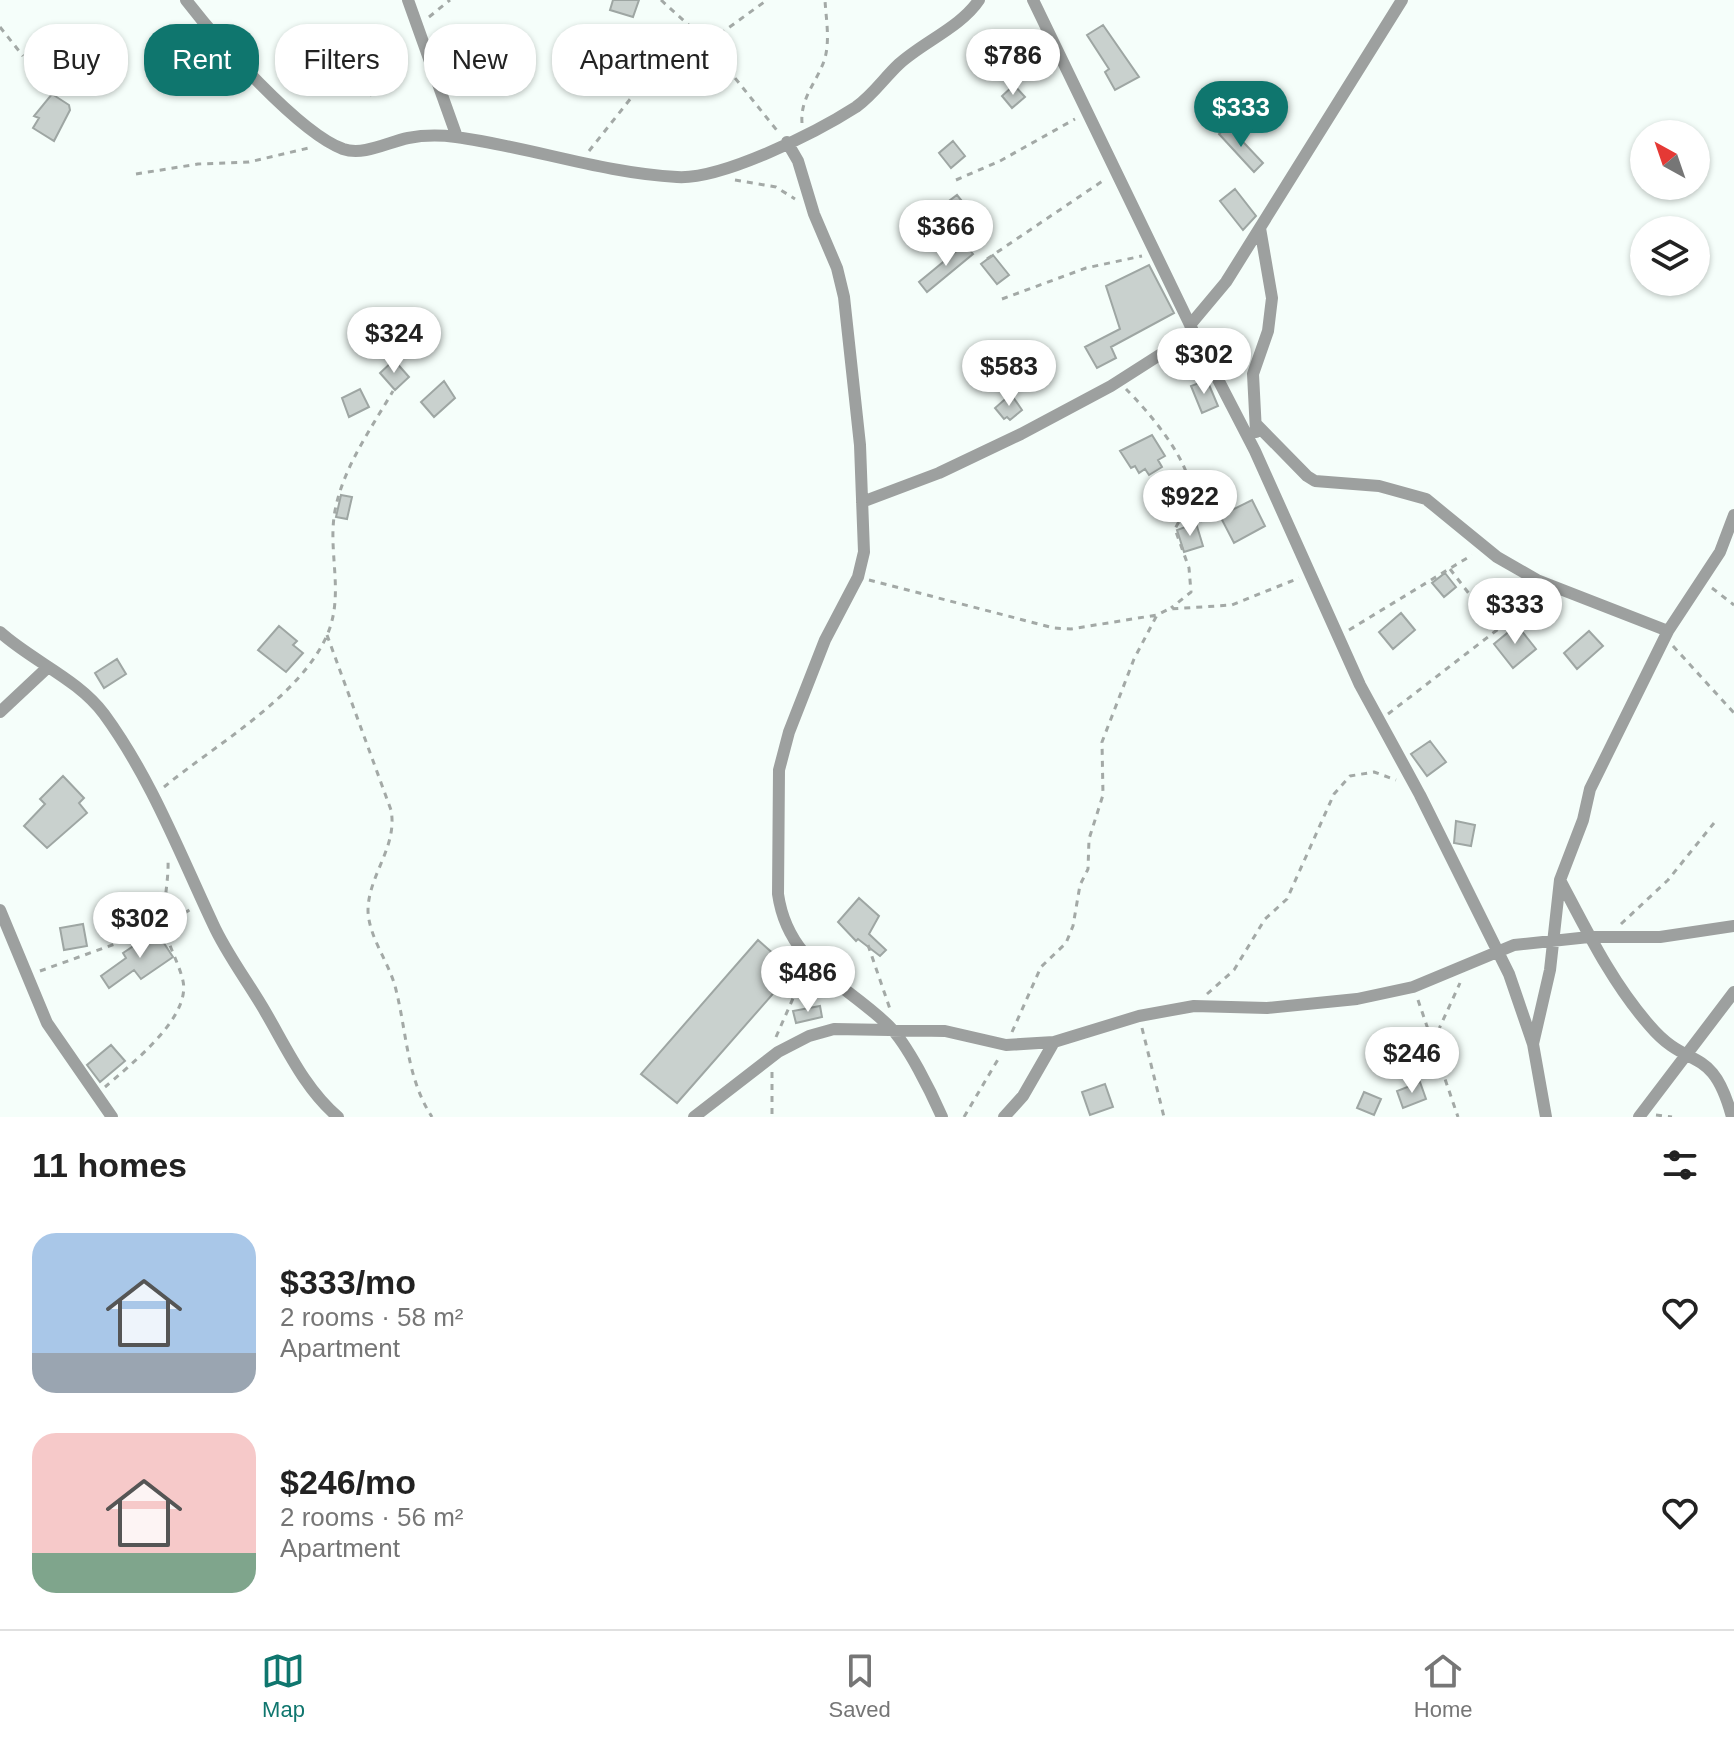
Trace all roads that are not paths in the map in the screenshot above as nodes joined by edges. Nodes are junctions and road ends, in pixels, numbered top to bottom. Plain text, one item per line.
1 (186, 0) edge
2 (408, 0) edge
3 (1033, 0) edge
4 (1402, 0) edge
5 (980, 2) edge
6 (457, 137) junction
7 (787, 142) junction
8 (1260, 228) junction
9 (1192, 329) junction
10 (1256, 424) junction
11 (1255, 451) junction
12 (862, 502) junction
13 (1734, 515) edge
14 (0, 632) edge
15 (1666, 634) junction
16 (47, 668) junction
17 (0, 712) edge
18 (1560, 880) junction
19 (0, 910) edge
20 (1734, 926) edge
21 (1589, 937) junction
22 (1554, 939) junction
23 (1496, 950) junction
24 (1734, 992) edge
25 (890, 1027) junction
26 (1054, 1042) junction
27 (1533, 1044) junction
28 (1690, 1055) junction
29 (112, 1117) edge
30 (338, 1117) edge
31 (694, 1117) edge
32 (942, 1117) edge
33 (1004, 1117) edge
34 (1546, 1117) edge
35 (1639, 1117) edge
36 (1732, 1117) edge

1 - 6 street
2 - 6 street
3 - 9 street
4 - 8 street
5 - 7 street
6 - 7 street
7 - 12 street
8 - 9 street
8 - 10 street
9 - 11 street
9 - 12 street
10 - 11 street
10 - 15 street
11 - 23 street
12 - 25 street
13 - 15 street
14 - 16 street
15 - 18 street
16 - 17 street
16 - 30 street
18 - 21 street
18 - 22 street
19 - 29 street
20 - 21 street
21 - 22 street
21 - 28 street
22 - 23 street
22 - 27 street
23 - 26 street
23 - 27 street
24 - 28 street
25 - 26 street
25 - 31 street
25 - 32 street
26 - 33 street
27 - 34 street
28 - 35 street
28 - 36 street

